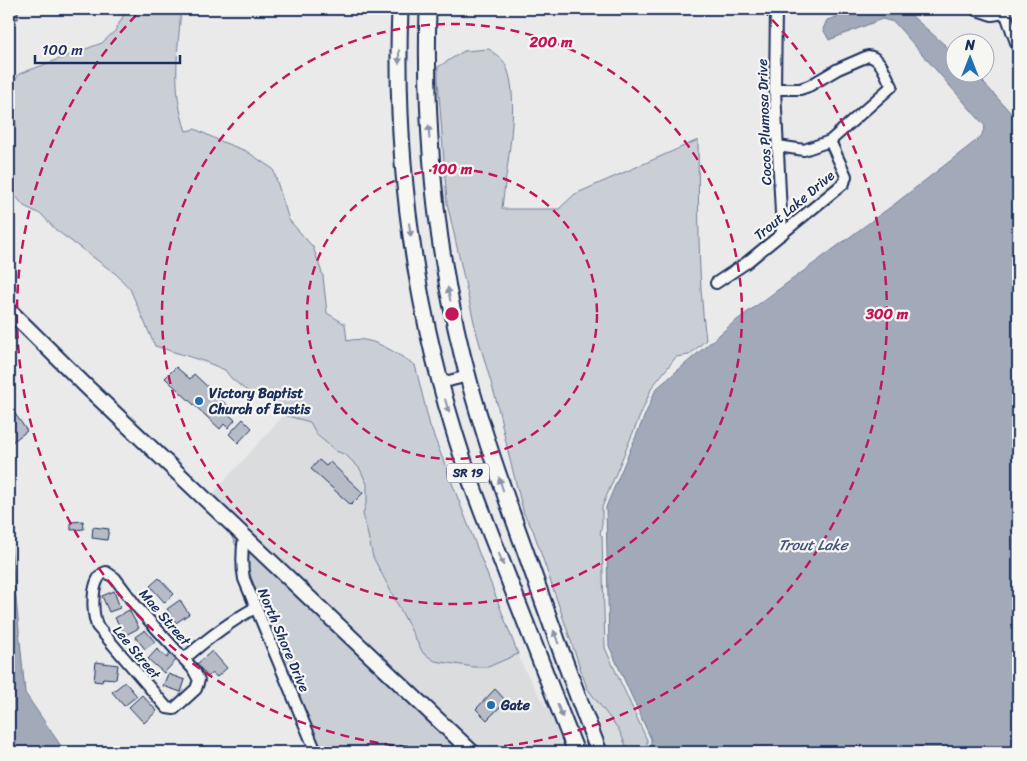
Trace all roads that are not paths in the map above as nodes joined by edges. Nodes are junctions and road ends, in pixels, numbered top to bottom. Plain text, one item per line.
1 (400, 9) edge
2 (428, 9) edge
3 (776, 9) edge
4 (974, 9) edge
5 (1005, 11) edge
6 (1017, 42) edge
7 (775, 89) junction
8 (830, 141) junction
9 (778, 146) junction
10 (782, 234) junction
11 (716, 283) dead end
12 (9, 310) edge
13 (468, 376) junction
14 (441, 383) junction
15 (244, 536) junction
16 (108, 572) joint
17 (255, 608) junction
18 (184, 659) junction
19 (200, 682) joint
20 (572, 683) junction
21 (316, 752) edge
22 (472, 752) edge
23 (576, 752) edge
24 (591, 752) edge
25 (599, 752) edge

1 -> 14 main road, SR 19
13 -> 2 main road, SR 19
3 - 7 street, Cocos Plumosa Drive
4 - 5 street
5 - 6 street
7 - 8 street
7 - 9 street, Cocos Plumosa Drive
8 - 9 street
8 - 10 street, Trout Lake Drive
9 - 10 street, Cocos Plumosa Drive
10 - 11 street, Trout Lake Drive
12 - 15 main road
13 - 14 street
20 -> 13 main road, SR 19
14 -> 23 main road, SR 19
15 - 17 street, North Shore Drive
15 - 22 main road
16 - 18 street, Mae Street
16 - 19 street, Lee Street
17 - 18 street
17 - 21 street, North Shore Drive
18 - 19 street, Mae Street
20 - 24 main road
20 - 25 main road, SR 19

